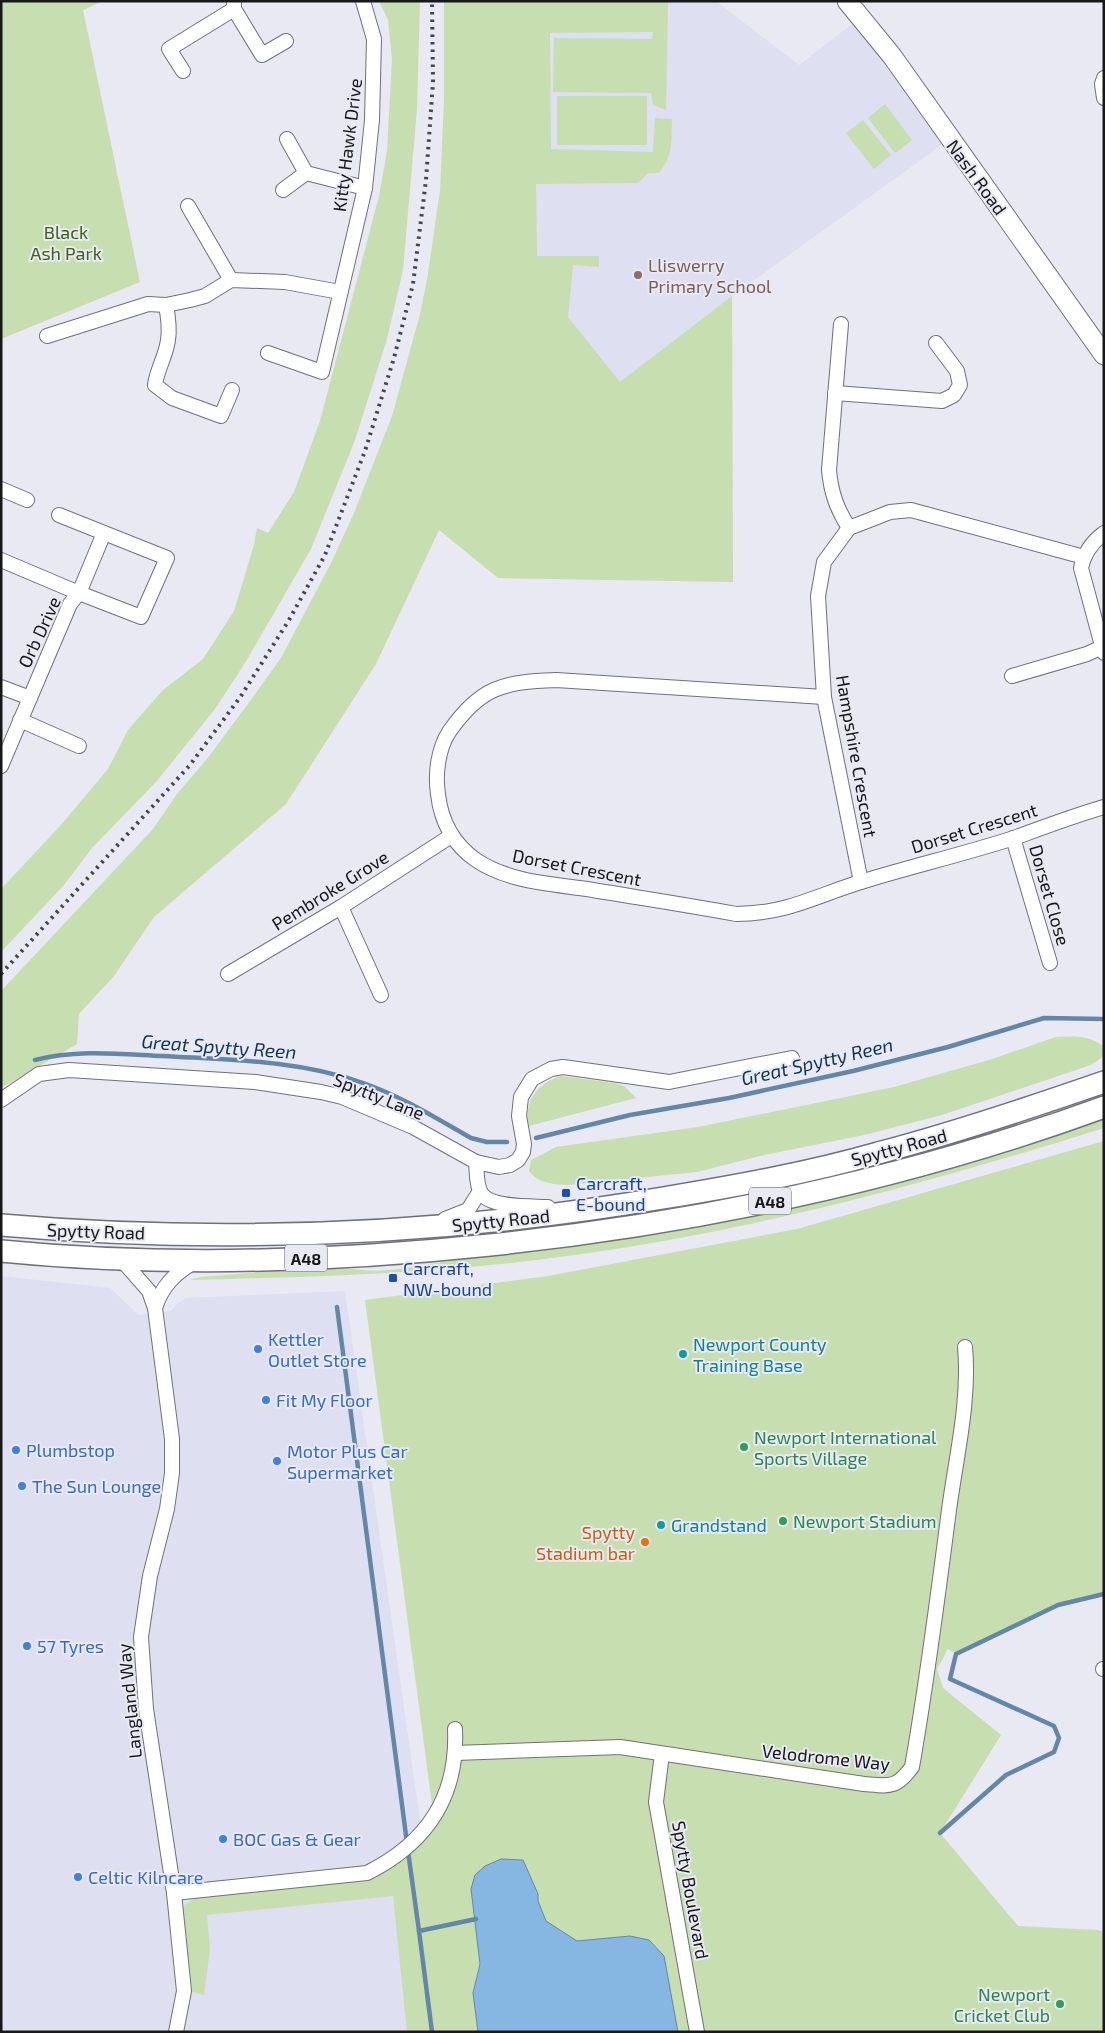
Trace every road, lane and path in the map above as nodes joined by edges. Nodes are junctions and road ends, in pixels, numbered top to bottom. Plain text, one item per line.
1 (363, 1) edge
2 (847, 1) edge
3 (234, 5) edge
4 (286, 41) dead end
5 (184, 71) dead end
6 (1104, 78) edge
7 (1104, 98) edge
8 (288, 139) dead end
9 (306, 174) junction
10 (364, 188) junction
11 (282, 190) dead end
12 (188, 206) dead end
13 (231, 280) junction
14 (340, 292) junction
15 (166, 305) junction
16 (841, 324) dead end
17 (47, 336) dead end
18 (936, 343) dead end
19 (268, 353) dead end
20 (1104, 354) edge
21 (232, 390) dead end
22 (835, 392) junction
23 (1, 490) edge
24 (27, 500) dead end
25 (60, 514) dead end
26 (849, 528) junction
27 (104, 533) junction
28 (1104, 533) edge
29 (1084, 557) junction
30 (1, 560) edge
31 (79, 593) junction
32 (1103, 650) edge
33 (1012, 676) dead end
34 (1, 687) edge
35 (824, 696) junction
36 (30, 698) junction
37 (20, 720) junction
38 (6, 744) edge
39 (79, 746) dead end
40 (1, 766) edge
41 (1104, 807) edge
42 (451, 836) junction
43 (1013, 838) junction
44 (861, 882) junction
45 (341, 908) junction
46 (1050, 963) dead end
47 (228, 974) dead end
48 (380, 996) dead end
49 (792, 1058) dead end
50 (1104, 1082) edge
51 (1, 1100) edge
52 (1104, 1107) edge
53 (476, 1162) junction
54 (480, 1191) junction
55 (593, 1210) junction
56 (1, 1225) edge
57 (346, 1232) junction
58 (1, 1251) edge
59 (121, 1259) junction
60 (196, 1261) junction
61 (155, 1308) junction
62 (965, 1347) dead end
63 (455, 1729) dead end
64 (456, 1753) junction
65 (662, 1754) junction
66 (174, 1893) junction
67 (176, 2032) edge
68 (697, 2032) edge

1 - 10 street, Kitty Hawk Drive
2 - 20 street, Nash Road
3 - 4 street
3 - 5 street
6 - 7 street
8 - 9 street
9 - 10 street
9 - 11 street
10 - 14 street, Kitty Hawk Drive
12 - 13 street
13 - 14 street
13 - 15 street
14 - 19 street, Kitty Hawk Drive
15 - 17 street
15 - 21 street
16 - 22 street
18 - 22 street
22 - 26 street
23 - 24 street
25 - 27 street
26 - 29 street
26 - 35 street, Hampshire Crescent
27 - 31 street
27 - 31 street
28 - 29 street
29 - 32 street
30 - 31 street, Orb Drive
31 - 36 street, Orb Drive
32 - 33 street
34 - 36 street
35 - 42 street, Dorset Crescent
35 - 44 street, Hampshire Crescent
36 - 37 street, Orb Drive
37 - 38 street, Orb Drive
37 - 39 street
38 - 40 street, Orb Drive
41 - 43 street, Dorset Crescent
42 - 44 street, Dorset Crescent
42 - 45 street, Pembroke Grove
43 - 44 street, Dorset Crescent
43 - 46 street, Dorset Close
45 - 47 street, Pembroke Grove
45 - 48 street
49 - 53 street, Spytty Lane
50 - 55 main road, Spytty Road / A48
51 - 53 street, Spytty Lane
52 - 60 main road, Spytty Road / A48
53 - 54 street
54 - 55 street
54 - 57 street
55 - 57 main road, Spytty Road / A48
56 - 57 main road, Spytty Road / A48
58 - 59 main road, Spytty Road / A48
59 - 60 main road, Spytty Road / A48
59 - 61 street, Langland Way
60 - 61 street
61 - 66 street, Langland Way
62 - 65 street, Velodrome Way
63 - 64 street
64 - 65 street, Velodrome Way
64 - 66 street
65 - 68 street, Spytty Boulevard
66 - 67 street, Langland Way

